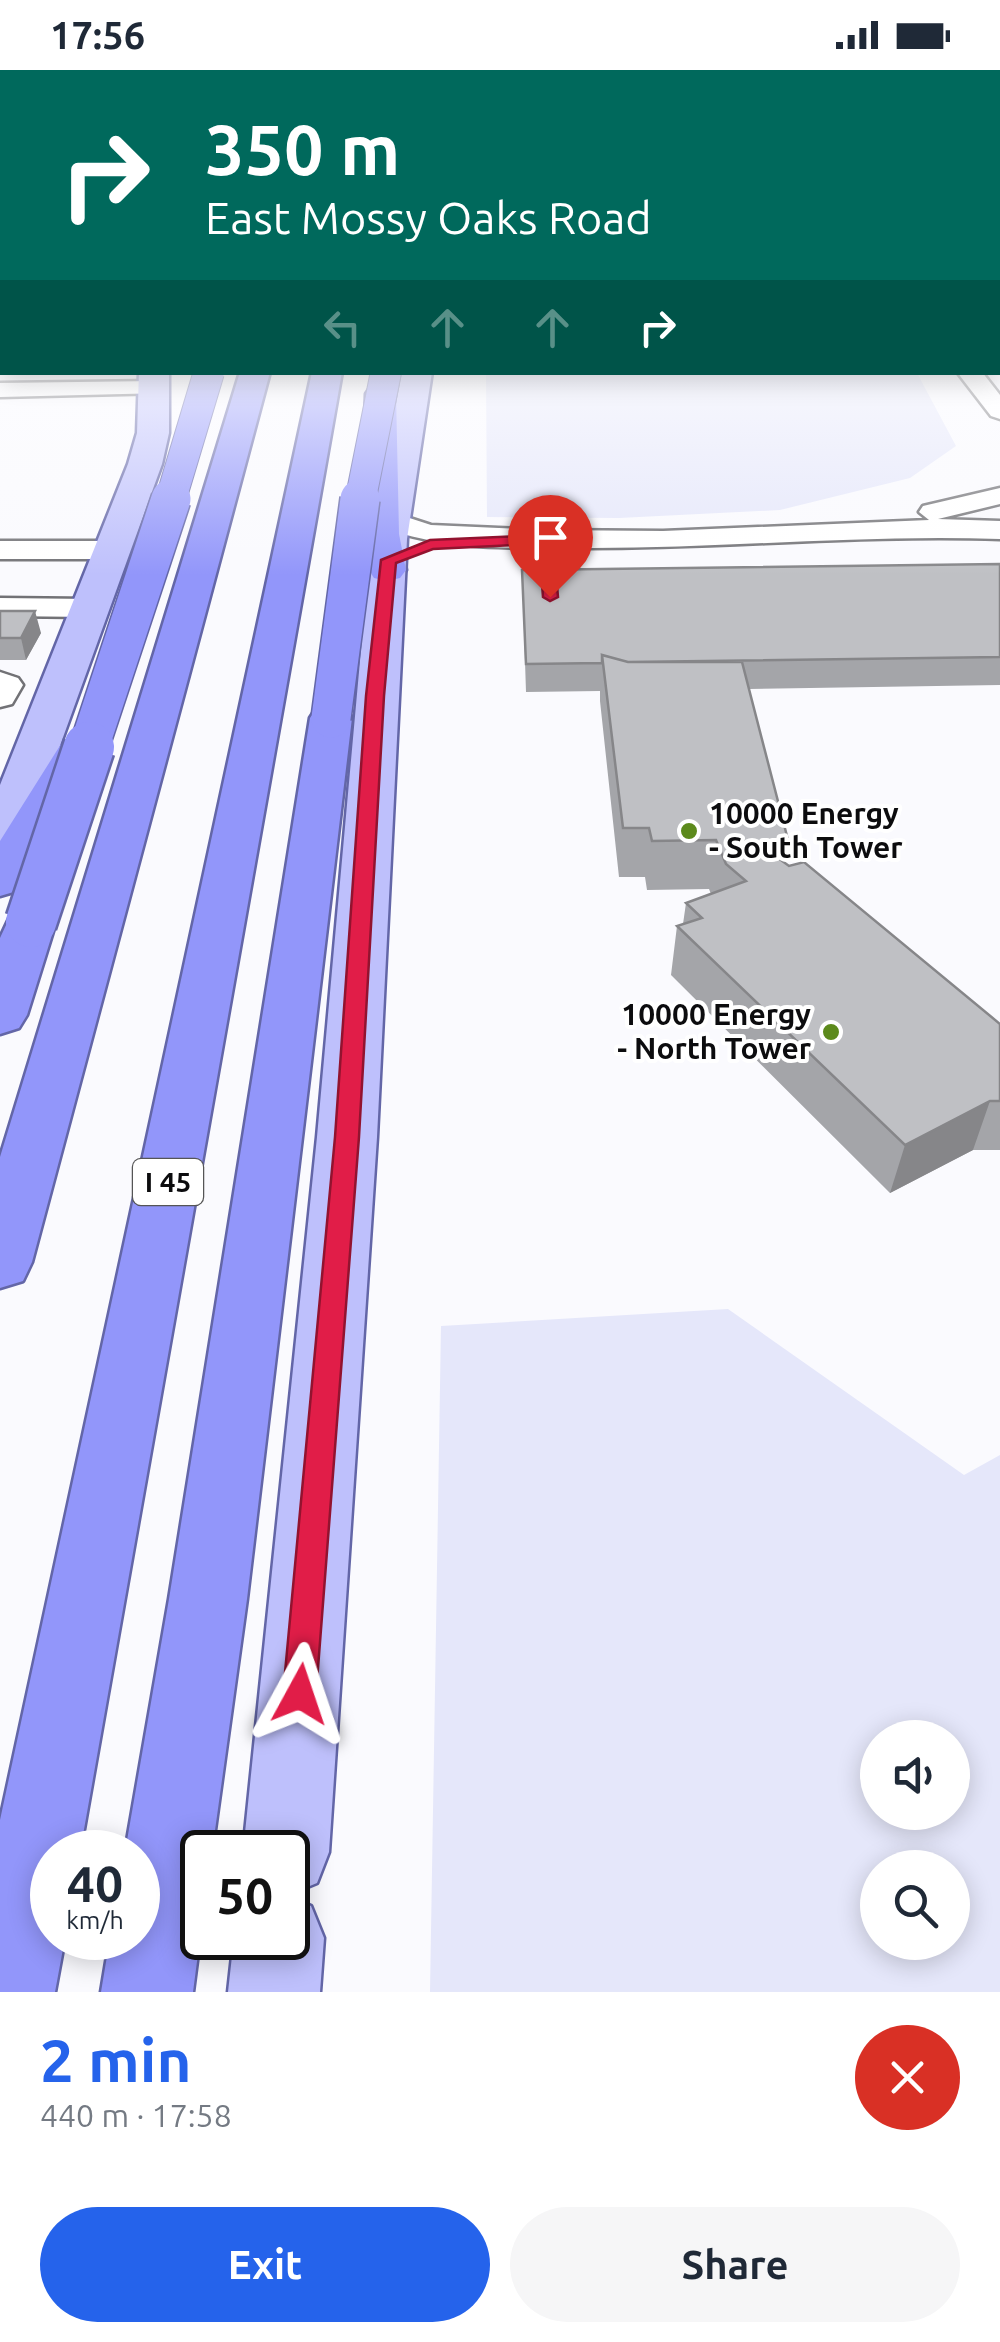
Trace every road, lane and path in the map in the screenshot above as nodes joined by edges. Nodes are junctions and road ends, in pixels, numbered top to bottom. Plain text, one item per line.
1 (154, 396) edge
2 (204, 396) edge
3 (215, 396) edge
4 (248, 396) edge
5 (322, 396) edge
6 (379, 396) edge
7 (383, 396) edge
8 (413, 396) edge
9 (1000, 496) edge
10 (1000, 530) edge
11 (844, 532) junction
12 (0, 550) edge
13 (389, 551) junction
14 (0, 575) edge
15 (102, 578) junction
16 (0, 607) edge
17 (0, 682) edge
18 (0, 696) edge
19 (1, 839) edge
20 (0, 880) edge
21 (0, 1014) edge
22 (0, 1262) edge
23 (288, 1830) edge
24 (277, 1960) edge
25 (9, 1992) edge
26 (147, 1992) edge
27 (274, 1992) edge

1 - 15 main road
2 - 21 highway, bridge
3 - 20 highway
4 - 22 highway
5 - 25 highway, I 45
6 - 26 highway, bridge
7 - 13 highway
8 - 13 main road
9 - 11 street
10 - 11 street
11 - 13 street
12 - 15 street
13 - 23 main road
14 - 15 street
15 - 16 street
15 - 19 main road
17 - 18 street
24 - 27 main road

